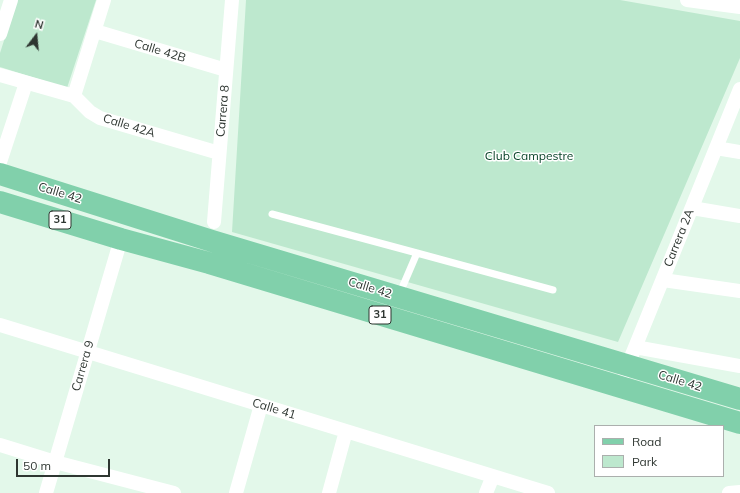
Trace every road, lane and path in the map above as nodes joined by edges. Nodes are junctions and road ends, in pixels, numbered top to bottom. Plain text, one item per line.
1 (104, 0) edge
2 (232, 0) edge
3 (687, 0) edge
4 (7, 2) edge
5 (740, 7) edge
6 (95, 31) junction
7 (0, 34) edge
8 (226, 70) junction
9 (0, 75) edge
10 (26, 83) junction
11 (740, 89) edge
12 (74, 96) junction
13 (716, 148) junction
14 (740, 152) edge
15 (219, 153) junction
16 (0, 162) edge
17 (0, 174) edge
18 (0, 202) edge
19 (692, 208) junction
20 (272, 214) dead end
21 (740, 216) edge
22 (214, 222) dead end
23 (121, 238) junction
24 (417, 253) junction
25 (662, 280) junction
26 (552, 290) dead end
27 (740, 291) edge
28 (398, 296) junction
29 (0, 325) edge
30 (87, 352) junction
31 (631, 356) junction
32 (740, 366) edge
33 (619, 387) junction
34 (740, 399) edge
35 (261, 405) junction
36 (740, 423) edge
37 (346, 431) junction
38 (0, 445) edge
39 (55, 462) junction
40 (493, 476) junction
41 (740, 492) edge
42 (46, 493) edge
43 (174, 493) edge
44 (236, 493) edge
45 (329, 493) edge
46 (486, 493) edge
47 (548, 493) edge
48 (729, 493) edge

1 - 6 street
2 - 8 street, Carrera 8
3 - 5 street
4 - 7 street
6 - 8 street, Calle 42B
6 - 12 street
8 - 15 street, Carrera 8
9 - 10 street, Calle 42A
10 - 12 street, Calle 42A
10 - 16 street
11 - 13 street, Carrera 2A
12 - 15 street, Calle 42A
13 - 14 street
13 - 19 street, Carrera 2A
15 - 22 street, Carrera 8
17 - 28 main road, Calle 42 / 31
18 - 23 main road, Calle 42 / 31
19 - 21 street
19 - 25 street, Carrera 2A
20 - 24 lane
23 - 30 street, Carrera 9
23 - 33 main road, Calle 42 / 31
24 - 26 lane
24 - 28 lane
25 - 27 street
25 - 31 street, Carrera 2A
28 - 31 main road, Calle 42 / 31
29 - 30 street, Calle 41
30 - 35 street, Calle 41
30 - 39 street, Carrera 9
31 - 32 street
31 - 33 street, Carrera 2A
31 - 34 main road, Calle 42 / 31
33 - 36 main road, Calle 42 / 31
35 - 37 street, Calle 41
35 - 44 street
37 - 40 street, Calle 41
37 - 45 street
38 - 39 street
39 - 42 street, Carrera 9
39 - 43 street
40 - 46 street
40 - 47 street, Calle 41
41 - 48 street

